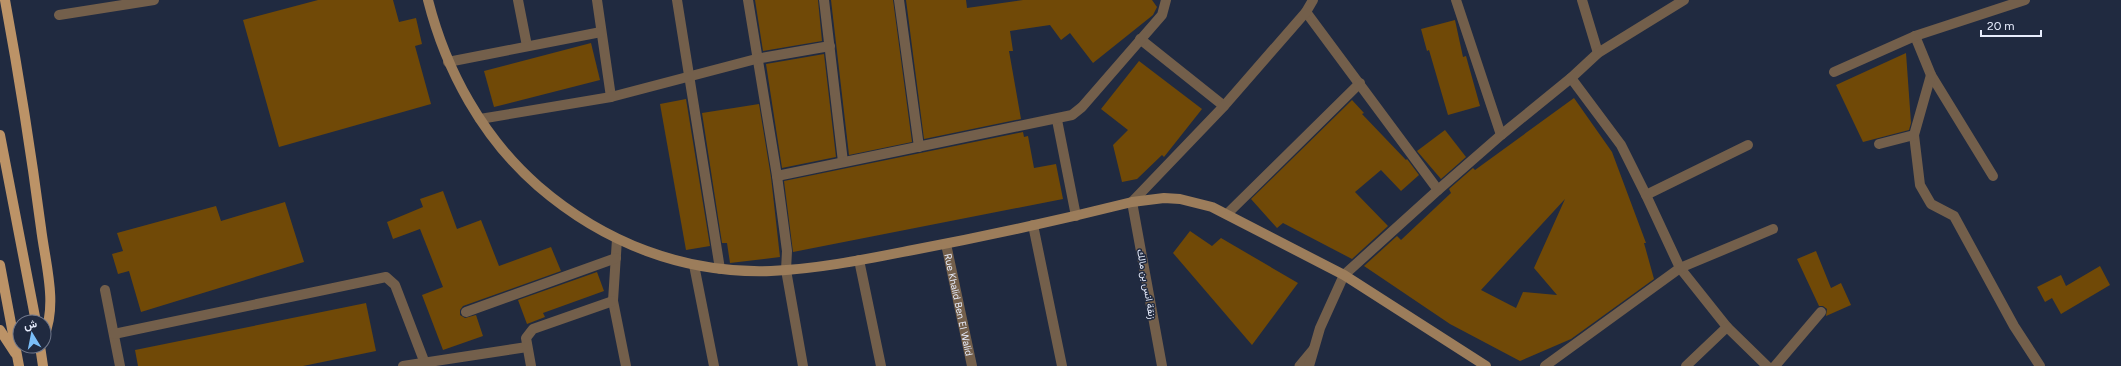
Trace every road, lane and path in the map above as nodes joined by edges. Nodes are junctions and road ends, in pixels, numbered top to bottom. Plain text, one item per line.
1 (5, 0) edge
2 (154, 0) edge
3 (428, 0) edge
4 (518, 0) edge
5 (597, 0) edge
6 (678, 0) edge
7 (748, 0) edge
8 (824, 0) edge
9 (899, 0) edge
10 (1166, 0) edge
11 (1313, 0) edge
12 (1456, 0) edge
13 (1582, 0) edge
14 (1684, 0) edge
15 (2025, 0) edge
16 (1306, 12) junction
17 (59, 15) dead end
18 (601, 32) junction
19 (1915, 36) junction
20 (1140, 39) junction
21 (527, 46) junction
22 (830, 46) junction
23 (1598, 53) junction
24 (756, 59) junction
25 (448, 62) junction
26 (1834, 72) dead end
27 (1931, 75) junction
28 (689, 78) junction
29 (1571, 78) junction
30 (1360, 83) junction
31 (611, 98) junction
32 (1224, 106) junction
33 (480, 119) junction
34 (1057, 120) junction
35 (0, 135) edge
36 (1501, 135) junction
37 (1914, 135) junction
38 (1879, 144) dead end
39 (1748, 145) dead end
40 (919, 147) junction
41 (843, 162) junction
42 (777, 176) junction
43 (1993, 176) dead end
44 (1438, 190) junction
45 (1646, 195) junction
46 (1132, 202) junction
47 (1226, 214) junction
48 (1076, 216) junction
49 (1033, 225) junction
50 (1773, 229) dead end
51 (617, 239) junction
52 (946, 244) junction
53 (616, 258) junction
54 (859, 260) junction
55 (0, 265) edge
56 (694, 265) junction
57 (1680, 268) junction
58 (720, 269) junction
59 (786, 270) junction
60 (1344, 275) junction
61 (104, 290) dead end
62 (613, 301) junction
63 (466, 312) dead end
64 (1821, 312) dead end
65 (34, 314) edge
66 (49, 314) edge
67 (1727, 327) junction
68 (0, 330) edge
69 (114, 334) junction
70 (527, 347) junction
71 (1314, 348) junction
72 (41, 354) edge
73 (17, 355) junction
74 (426, 364) edge
75 (19, 366) edge
76 (43, 366) edge
77 (120, 366) edge
78 (404, 366) edge
79 (530, 366) edge
80 (626, 366) edge
81 (714, 366) edge
82 (803, 366) edge
83 (881, 366) edge
84 (972, 366) edge
85 (1062, 366) edge
86 (1162, 366) edge
87 (1299, 366) edge
88 (1309, 366) edge
89 (1486, 366) edge
90 (1545, 366) edge
91 (1686, 366) edge
92 (1767, 366) edge
93 (1775, 366) edge
94 (2040, 366) edge

1 - 66 main road
2 - 17 street
3 - 25 street
4 - 21 street
5 - 18 street
6 - 28 street
7 - 24 street
8 - 22 street
9 - 40 street
10 - 20 street
11 - 16 street
12 - 36 street
13 - 23 street
14 - 23 street
15 - 19 street
16 - 30 street
16 - 32 street
18 - 21 street
18 - 31 street
19 - 26 street
19 - 27 street
20 - 32 street
20 - 34 street
21 - 25 street
22 - 24 street
22 - 41 street
23 - 29 street
24 - 28 street
24 - 42 street
25 - 33 street
27 - 37 street
27 - 43 street
28 - 31 street
28 - 58 street
29 - 36 street
29 - 45 street
30 - 44 street
30 - 47 street
31 - 33 street
32 - 46 street
33 - 51 street
34 - 40 street
34 - 48 street
35 - 65 main road
36 - 44 street
37 - 38 street
37 - 94 street
39 - 45 street
40 - 41 street
41 - 42 street
42 - 59 street
44 - 60 street
45 - 57 street
46 - 47 street
46 - 48 street
46 - 86 street, زنقة انس بن مالك
47 - 60 street
48 - 49 street
49 - 52 street
49 - 85 street
50 - 57 street
51 - 53 street
51 - 56 street
52 - 54 street
52 - 84 street, Rue Khalid Ben El Walid
53 - 62 street
53 - 63 street
54 - 59 street
54 - 83 street
55 - 73 main road
56 - 58 street
56 - 81 street
57 - 67 street
57 - 90 street
58 - 59 street
59 - 82 street
60 - 71 street
60 - 89 street
61 - 69 street
62 - 70 street
62 - 80 street
64 - 93 street
67 - 91 street
67 - 92 street
68 - 73 main road
69 - 74 street
69 - 77 street
70 - 74 street
70 - 79 street
71 - 87 lane
71 - 88 street
72 - 76 main road
73 - 75 main road
74 - 78 street

